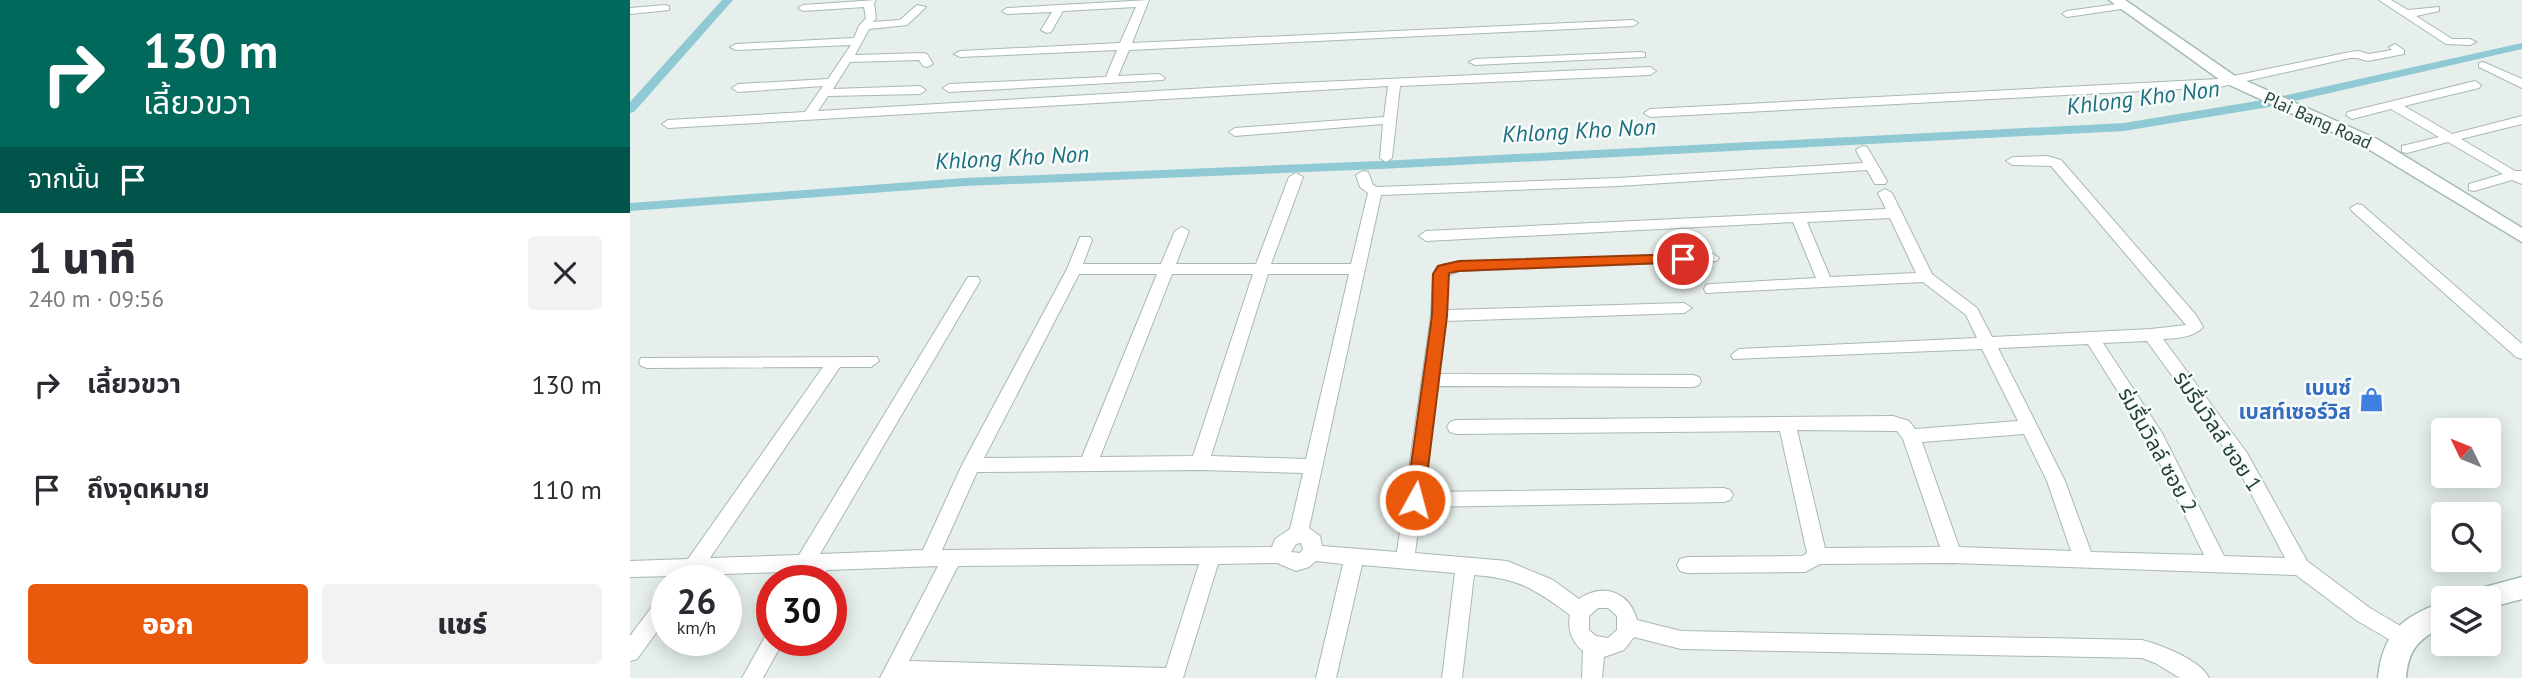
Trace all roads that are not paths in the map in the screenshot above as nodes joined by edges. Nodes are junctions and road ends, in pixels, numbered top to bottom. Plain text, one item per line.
1 (2384, 0) edge
2 (870, 2) edge
3 (1143, 2) edge
4 (2120, 3) edge
5 (1068, 5) edge
6 (921, 7) dead end
7 (665, 8) dead end
8 (803, 8) dead end
9 (2435, 9) dead end
10 (630, 11) edge
11 (1007, 11) dead end
12 (2067, 14) dead end
13 (2406, 14) junction
14 (1633, 23) dead end
15 (863, 26) junction
16 (1047, 30) dead end
17 (859, 41) junction
18 (2470, 42) dead end
19 (1533, 43) junction
20 (1125, 45) junction
21 (736, 47) dead end
22 (2395, 47) dead end
23 (960, 54) dead end
24 (1641, 55) dead end
25 (847, 59) junction
26 (1475, 62) dead end
27 (927, 64) dead end
28 (2483, 65) dead end
29 (1650, 71) dead end
30 (1159, 78) dead end
31 (2229, 79) junction
32 (1110, 80) junction
33 (832, 82) junction
34 (1394, 83) junction
35 (2520, 83) edge
36 (2475, 85) dead end
37 (738, 88) dead end
38 (949, 88) dead end
39 (2498, 88) dead end
40 (920, 90) dead end
41 (824, 93) junction
42 (2393, 105) junction
43 (1650, 113) dead end
44 (810, 114) junction
45 (2353, 115) dead end
46 (1390, 120) junction
47 (2522, 120) edge
48 (668, 124) dead end
49 (1234, 132) dead end
50 (2450, 138) junction
51 (2407, 149) dead end
52 (1862, 150) dead end
53 (1386, 158) dead end
54 (2013, 161) dead end
55 (1871, 166) junction
56 (1363, 174) dead end
57 (2519, 176) edge
58 (1296, 177) dead end
59 (2474, 187) dead end
60 (1375, 191) junction
61 (2357, 208) dead end
62 (1895, 213) junction
63 (1798, 218) junction
64 (1182, 231) dead end
65 (1426, 236) dead end
66 (2522, 236) edge
67 (1085, 240) dead end
68 (1712, 258) dead end
69 (1262, 268) junction
70 (1358, 268) junction
71 (1074, 269) junction
72 (1167, 270) junction
73 (1926, 277) junction
74 (973, 281) dead end
75 (1825, 283) junction
76 (1710, 289) dead end
77 (1684, 308) dead end
78 (1439, 316) junction
79 (2151, 335) junction
80 (2092, 338) junction
81 (1987, 343) junction
82 (2522, 353) edge
83 (1739, 355) dead end
84 (871, 361) dead end
85 (647, 362) dead end
86 (835, 362) junction
87 (1431, 380) junction
88 (1693, 381) dead end
89 (1787, 424) junction
90 (1456, 427) dead end
91 (2029, 427) junction
92 (1911, 436) junction
93 (1200, 463) junction
94 (971, 465) junction
95 (1088, 465) junction
96 (1314, 466) junction
97 (1724, 495) dead end
98 (1415, 500) junction
99 (1298, 535) junction
100 (1312, 553) junction
101 (1281, 555) junction
102 (1952, 555) junction
103 (1211, 556) junction
104 (1817, 556) junction
105 (1354, 557) junction
106 (929, 558) junction
107 (952, 558) junction
108 (1405, 560) junction
109 (2084, 560) junction
110 (1466, 564) junction
111 (2218, 564) junction
112 (693, 565) edge
113 (814, 565) edge
114 (1687, 565) dead end
115 (847, 566) edge
116 (2300, 567) junction
117 (630, 569) edge
118 (651, 571) edge
119 (2522, 588) edge
120 (2501, 593) edge
121 (1580, 611) junction
122 (2431, 619) edge
123 (651, 624) edge
124 (1629, 627) junction
125 (2402, 638) junction
126 (1594, 645) junction
127 (630, 652) edge
128 (765, 656) edge
129 (892, 674) edge
130 (752, 678) edge
131 (1168, 678) edge
132 (1173, 678) edge
133 (1326, 678) edge
134 (1452, 678) edge
135 (1592, 678) edge
136 (2199, 678) edge
137 (2392, 678) edge

1 - 13 street
2 - 8 street
2 - 15 street
3 - 5 street
3 - 20 street
4 - 12 street
4 - 31 street, Plai Bang Road
5 - 11 street
5 - 16 street
6 - 15 street
7 - 10 street
9 - 13 street
13 - 18 street
14 - 19 street
15 - 17 street
17 - 21 street
17 - 25 street
19 - 20 street
19 - 24 street
19 - 26 street
20 - 23 street
20 - 32 street
22 - 31 street
25 - 27 street
25 - 33 street
28 - 35 street
29 - 34 street
30 - 32 street
31 - 43 street
31 - 66 street, Plai Bang Road
32 - 38 street
33 - 37 street
33 - 41 street
34 - 44 street
34 - 46 street
35 - 39 street
36 - 42 street
40 - 41 street
41 - 44 street
42 - 45 street
42 - 50 street
44 - 48 street
46 - 49 street
46 - 53 street
47 - 50 street
50 - 51 street
50 - 57 street
52 - 55 street
54 - 79 street
55 - 60 street
55 - 62 street
56 - 60 street
57 - 59 street
58 - 69 street
60 - 70 street
61 - 82 street
62 - 63 street
62 - 73 street
63 - 65 street
63 - 75 street
64 - 72 street
67 - 71 street
68 - 78 street
69 - 70 street
69 - 72 street
69 - 93 street
70 - 96 street
71 - 72 street
71 - 94 street
72 - 95 street
73 - 75 street
73 - 81 street
74 - 113 street
75 - 76 street
77 - 78 street
78 - 87 street
79 - 80 street
79 - 116 street, ร่มรื่นวิลล์ ซอย 1
80 - 81 street
80 - 111 street, ร่มรื่นวิลล์ ซอย 2
81 - 83 street
81 - 91 street
84 - 86 street
85 - 86 street
86 - 112 street
87 - 88 street
87 - 98 street
89 - 90 street
89 - 92 street
89 - 104 street
91 - 92 street
91 - 109 street
92 - 102 street
93 - 95 street
93 - 96 street
94 - 95 street
94 - 106 street
96 - 99 street
97 - 98 street
98 - 108 street
99 - 100 street
99 - 101 street
100 - 101 street
100 - 105 street
101 - 103 street
102 - 104 street
102 - 109 street
103 - 107 street
103 - 132 street
104 - 114 street
105 - 108 street
105 - 133 street
106 - 107 street
106 - 115 street
107 - 129 street
108 - 110 street
109 - 111 street
110 - 121 street
110 - 134 street
111 - 116 street
116 - 125 street
117 - 118 street
119 - 120 street
121 - 124 street
121 - 126 street
122 - 125 street
123 - 127 street
124 - 126 street
124 - 136 street
125 - 137 street
126 - 135 street
128 - 130 street
129 - 131 street

